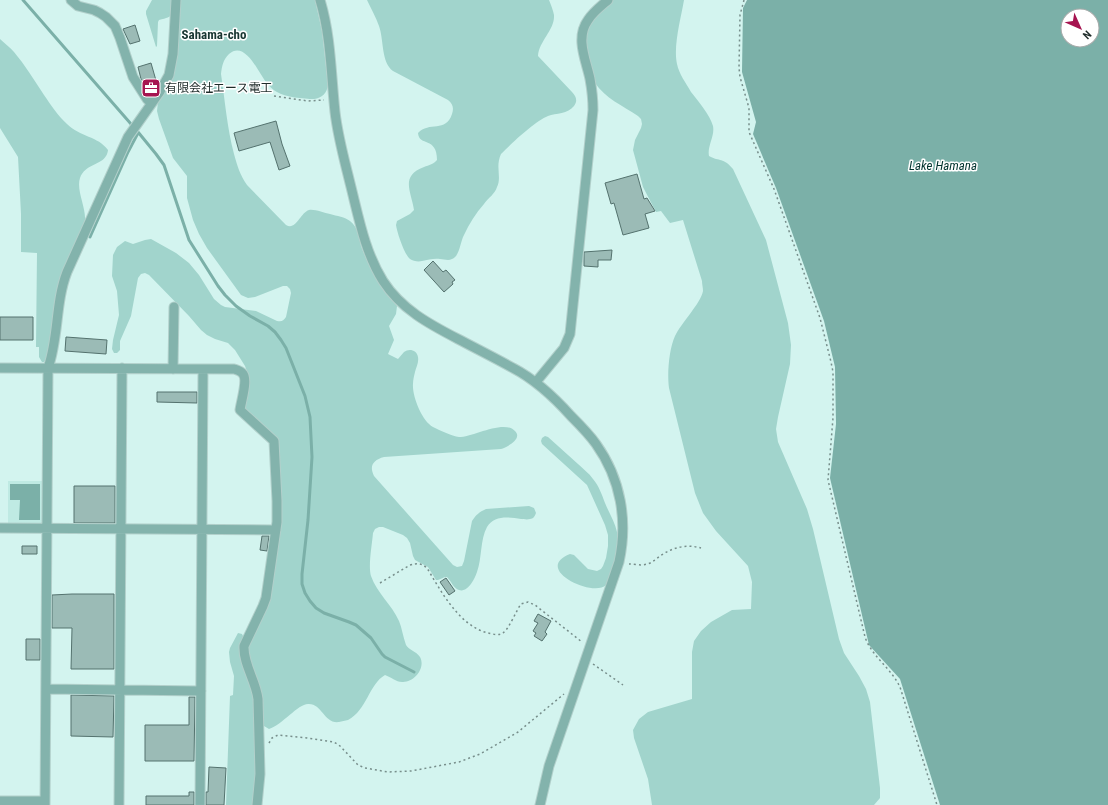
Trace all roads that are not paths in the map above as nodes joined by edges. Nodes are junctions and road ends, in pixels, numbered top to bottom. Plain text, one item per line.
1 (71, 0) edge
2 (176, 0) edge
3 (320, 0) edge
4 (608, 0) edge
5 (151, 103) junction
6 (174, 307) dead end
7 (0, 368) edge
8 (48, 368) junction
9 (122, 368) junction
10 (173, 369) junction
11 (203, 369) junction
12 (536, 382) junction
13 (0, 528) edge
14 (47, 529) junction
15 (121, 529) junction
16 (202, 530) junction
17 (276, 530) junction
18 (46, 689) junction
19 (120, 690) junction
20 (201, 690) junction
21 (0, 801) edge
22 (45, 803) edge
23 (119, 805) edge
24 (200, 805) edge
25 (257, 805) edge
26 (540, 805) edge

1 - 5 street
2 - 5 street
3 - 12 street
4 - 12 street
5 - 8 street
6 - 10 street
7 - 8 street
8 - 9 street
8 - 14 street
9 - 10 street
9 - 15 street
10 - 11 street
11 - 16 street
11 - 17 street
12 - 26 street
13 - 14 street
14 - 15 street
14 - 18 street
15 - 16 street
15 - 19 street
16 - 17 street
16 - 20 street
17 - 25 street
18 - 19 street
18 - 22 street
19 - 20 street
19 - 23 street
20 - 24 street
21 - 22 street

